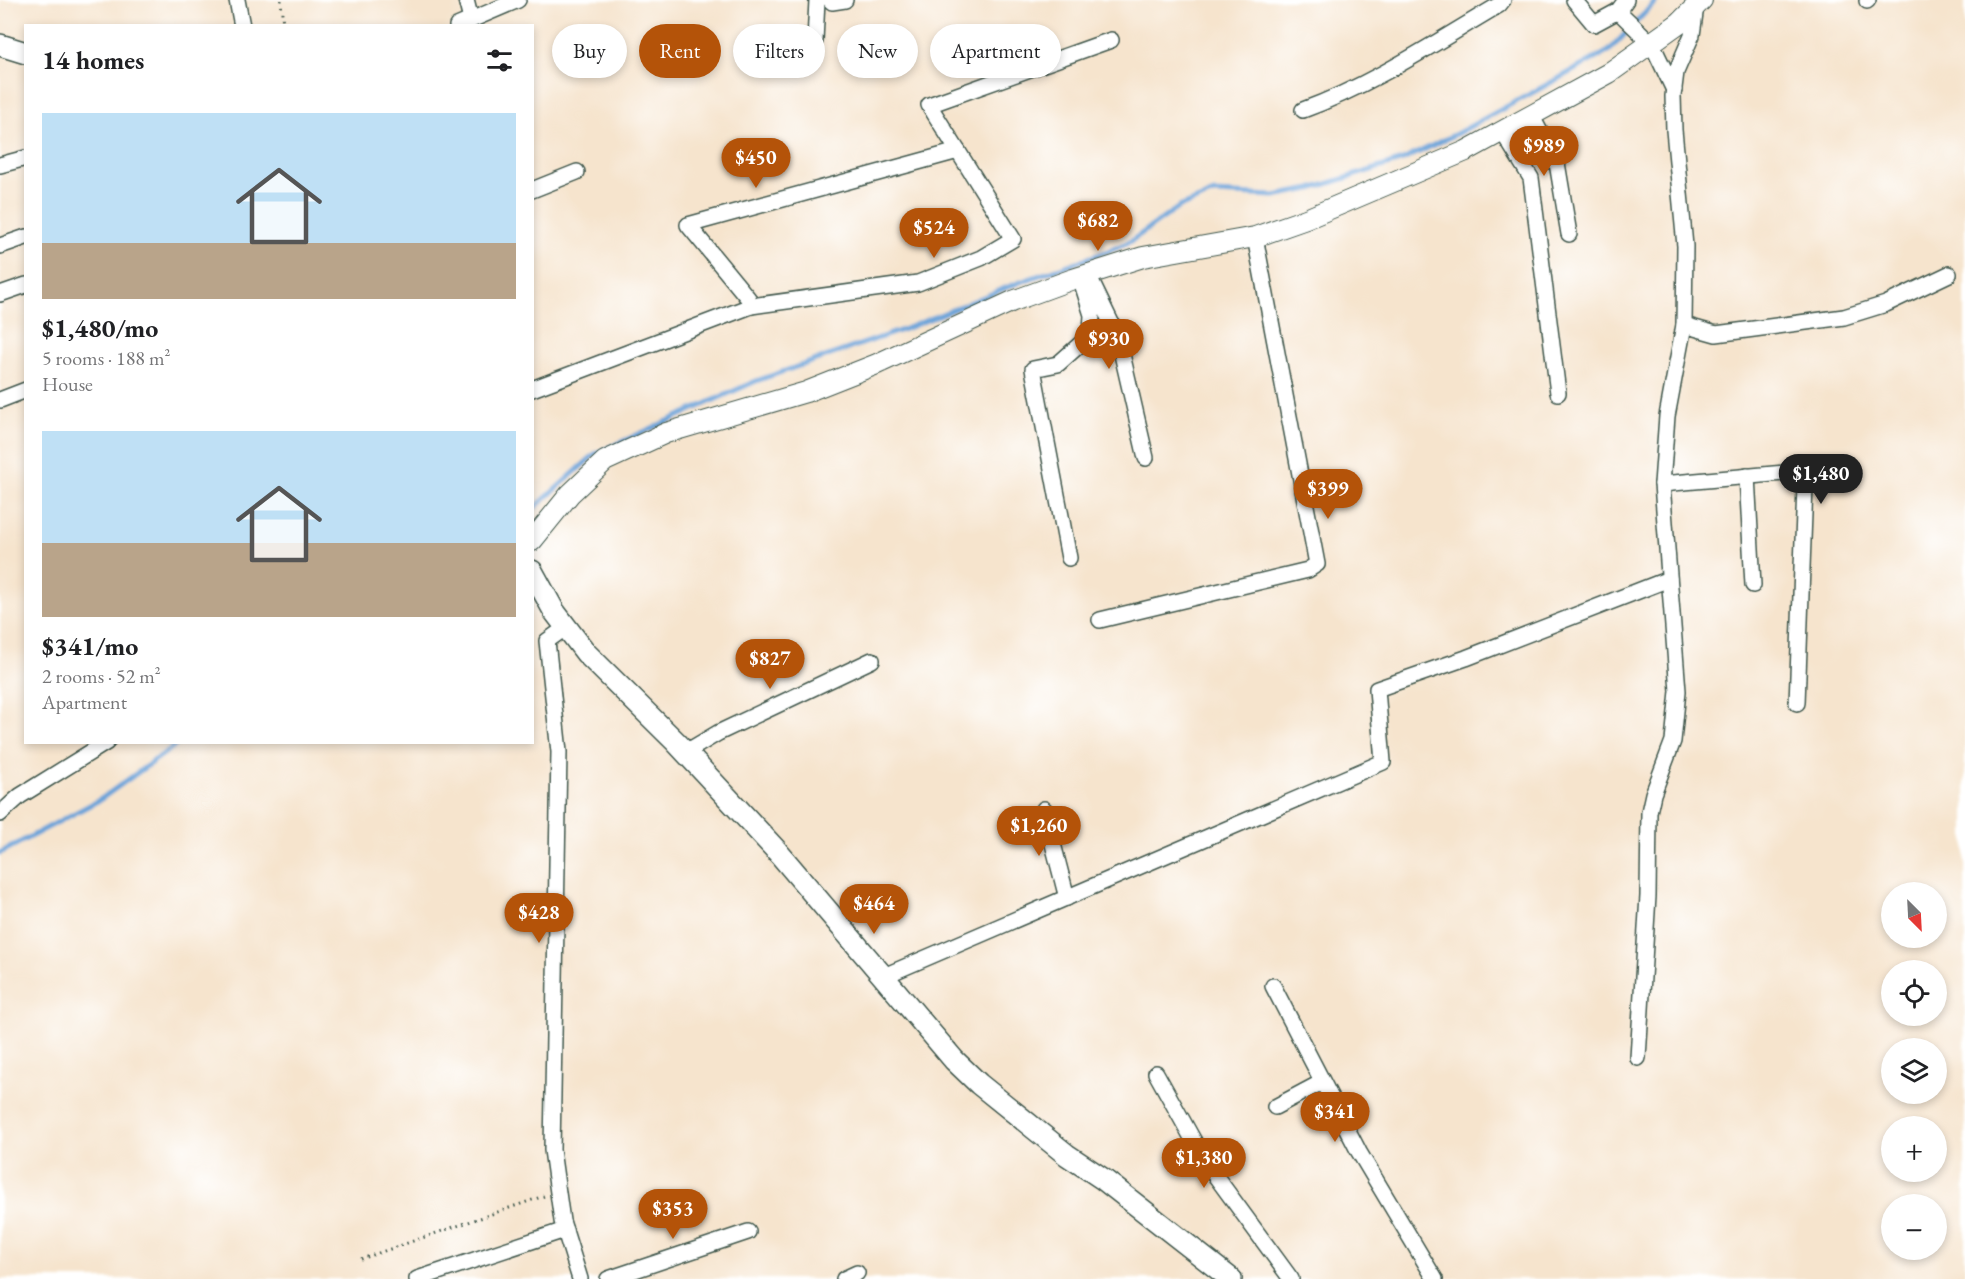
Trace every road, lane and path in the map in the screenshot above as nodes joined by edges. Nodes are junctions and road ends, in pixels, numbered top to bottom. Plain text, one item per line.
1 (237, 0) edge
2 (281, 0) edge
3 (466, 0) edge
4 (518, 0) edge
5 (817, 0) edge
6 (830, 0) edge
7 (845, 0) edge
8 (1503, 0) edge
9 (1574, 0) edge
10 (1699, 3) edge
11 (1623, 9) edge
12 (464, 22) edge
13 (242, 24) edge
14 (283, 24) edge
15 (816, 24) edge
16 (1648, 39) junction
17 (1111, 40) dead end
18 (0, 45) edge
19 (24, 52) edge
20 (1674, 91) junction
21 (1303, 110) dead end
22 (1531, 115) junction
23 (1502, 131) junction
24 (958, 151) junction
25 (24, 159) edge
26 (0, 165) edge
27 (577, 172) dead end
28 (534, 189) edge
29 (1569, 234) dead end
30 (1255, 237) junction
31 (24, 238) edge
32 (0, 246) edge
33 (1949, 274) dead end
34 (1084, 276) junction
35 (24, 286) edge
36 (0, 294) edge
37 (751, 306) junction
38 (1684, 325) junction
39 (534, 388) edge
40 (24, 391) edge
41 (1558, 393) dead end
42 (0, 400) edge
43 (1146, 458) dead end
44 (1747, 476) junction
45 (1662, 484) junction
46 (534, 539) edge
47 (1069, 558) dead end
48 (534, 574) edge
49 (1669, 579) junction
50 (1753, 585) dead end
51 (1100, 621) dead end
52 (565, 628) junction
53 (540, 642) edge
54 (872, 660) dead end
55 (1797, 703) dead end
56 (104, 744) edge
57 (686, 752) junction
58 (1044, 809) dead end
59 (0, 814) edge
60 (1067, 898) junction
61 (884, 976) junction
62 (1273, 986) dead end
63 (1638, 1058) dead end
64 (1156, 1074) dead end
65 (1322, 1082) junction
66 (1275, 1107) dead end
67 (558, 1192) junction
68 (565, 1230) junction
69 (748, 1232) dead end
70 (361, 1259) dead end
71 (417, 1279) edge
72 (580, 1279) edge
73 (608, 1279) edge
74 (1231, 1279) edge
75 (1291, 1279) edge
76 (1435, 1279) edge

1 - 13 street
2 - 14 path
3 - 12 street
4 - 12 street
5 - 15 street
6 - 7 street
8 - 21 street
9 - 11 street
10 - 16 street
10 - 20 street
11 - 16 street
16 - 20 street
16 - 22 street
17 - 24 street
18 - 19 main road
20 - 38 street
22 - 23 street
22 - 29 street
23 - 30 street
23 - 41 street
24 - 37 street
24 - 37 street
25 - 26 street
27 - 28 street
30 - 34 street
30 - 51 street
31 - 32 street
33 - 38 street
34 - 43 street
34 - 46 street
34 - 47 street
35 - 36 street
37 - 39 street
38 - 45 street
40 - 42 street
44 - 45 street
44 - 50 street
44 - 55 street
45 - 49 street
48 - 52 main road
49 - 60 street
49 - 63 street
52 - 53 street
52 - 57 main road
53 - 67 street
54 - 57 street
56 - 59 street
57 - 61 main road
58 - 60 street
60 - 61 street
61 - 74 main road
62 - 65 street
64 - 75 street
65 - 66 street
65 - 76 street
67 - 68 street
67 - 70 path
68 - 71 street
68 - 72 street
69 - 73 street

